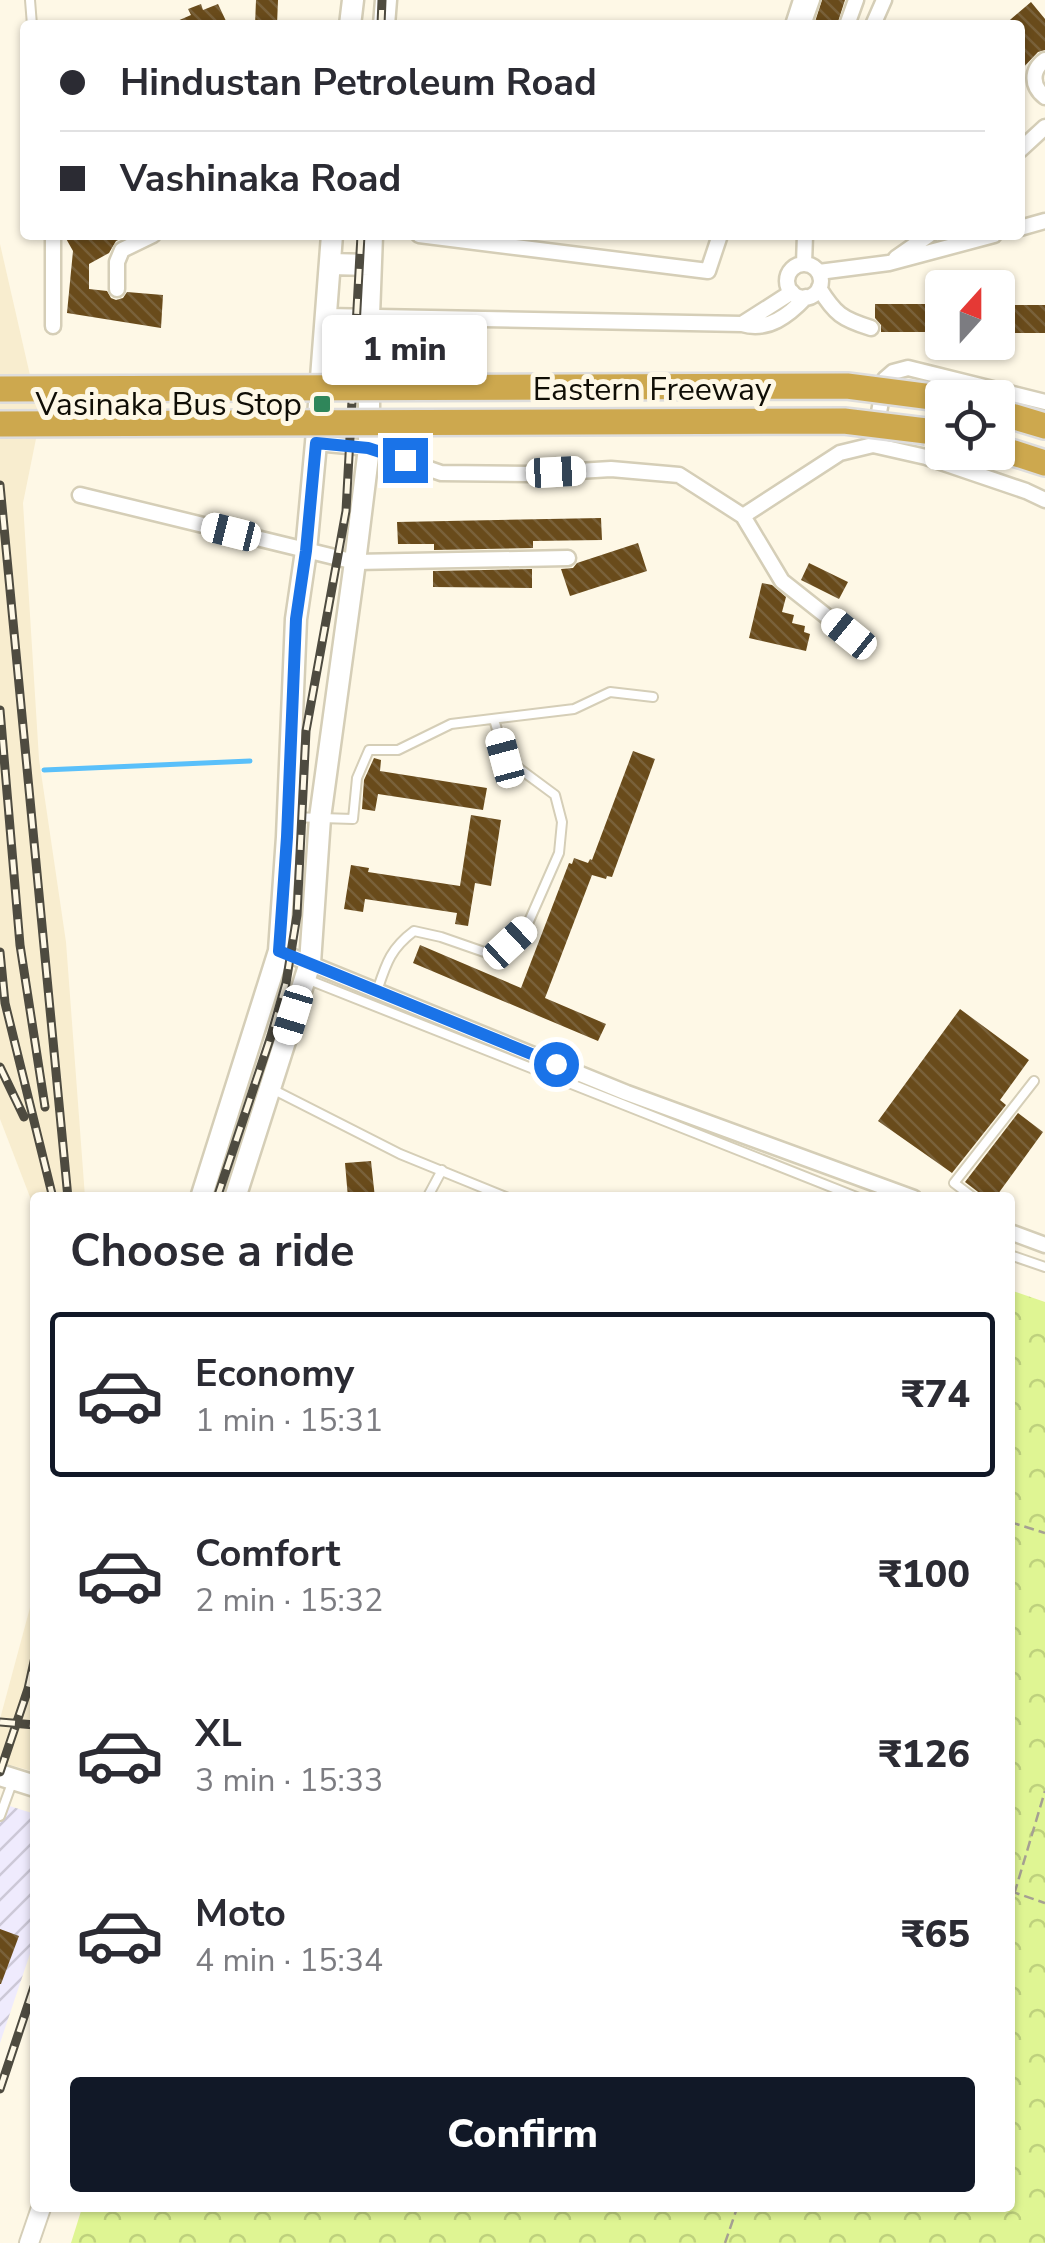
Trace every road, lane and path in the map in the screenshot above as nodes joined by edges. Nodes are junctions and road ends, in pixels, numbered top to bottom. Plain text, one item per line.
1 (1045, 60) edge
2 (1045, 96) edge
3 (1045, 126) edge
4 (1025, 145) edge
5 (53, 240) edge
6 (143, 240) edge
7 (332, 240) edge
8 (372, 240) edge
9 (458, 240) edge
10 (718, 240) edge
11 (805, 240) edge
12 (921, 240) edge
13 (975, 240) edge
14 (890, 262) junction
15 (331, 264) junction
16 (804, 264) junction
17 (370, 265) junction
18 (809, 287) junction
19 (117, 289) dead end
20 (326, 316) junction
21 (368, 316) junction
22 (53, 326) dead end
23 (872, 328) dead end
24 (0, 389) edge
25 (925, 396) edge
26 (1045, 402) edge
27 (1015, 417) edge
28 (0, 424) edge
29 (1045, 426) edge
30 (925, 432) edge
31 (316, 443) junction
32 (873, 445) junction
33 (368, 448) junction
34 (1015, 453) edge
35 (1045, 463) edge
36 (80, 495) dead end
37 (1045, 500) edge
38 (743, 516) junction
39 (306, 551) junction
40 (568, 558) dead end
41 (355, 562) junction
42 (849, 634) dead end
43 (654, 697) dead end
44 (494, 718) junction
45 (288, 817) junction
46 (320, 818) junction
47 (276, 959) junction
48 (307, 971) junction
49 (376, 991) junction
50 (1034, 1081) dead end
51 (270, 1088) junction
52 (442, 1170) junction
53 (202, 1192) edge
54 (237, 1192) edge
55 (430, 1192) edge
56 (494, 1192) edge
57 (845, 1192) edge
58 (897, 1192) edge
59 (965, 1192) edge
60 (1015, 1234) edge
61 (1045, 1245) edge
62 (1015, 1257) edge
63 (1045, 1268) edge
64 (1015, 1524) edge
65 (1045, 1534) edge
66 (6, 1777) edge
67 (30, 1784) edge
68 (1045, 1791) edge
69 (0, 1816) edge
70 (1015, 1882) edge
71 (1015, 1892) edge
72 (1045, 1903) edge
73 (40, 2212) edge
74 (735, 2212) edge
75 (29, 2243) edge
76 (724, 2243) edge

1 - 2 street
3 - 4 street
5 - 22 street
6 - 19 street
7 - 15 main road
8 - 17 main road
9 - 10 street
11 - 16 street
12 - 14 street
13 - 14 street
14 - 18 street
15 - 17 main road
15 - 20 main road
16 - 18 street
16 - 18 street
17 - 21 main road
18 - 21 street
18 - 23 street
20 - 21 street
20 - 31 main road
21 - 33 main road
24 - 25 highway, Eastern Freeway, bridge
26 - 32 street
27 - 29 highway
28 - 30 highway, Eastern Freeway, bridge
31 - 33 street
31 - 39 main road
32 - 37 street
32 - 38 street
33 - 38 street
33 - 41 main road
34 - 35 highway
36 - 39 street
38 - 42 street
39 - 41 street
39 - 45 main road
40 - 41 street
41 - 46 main road
43 - 44 lane
44 - 46 lane
44 - 49 lane
45 - 46 lane
45 - 47 main road
46 - 48 main road
47 - 48 street
47 - 53 main road
48 - 49 street
48 - 51 main road
48 - 57 lane
49 - 58 street
50 - 59 lane
51 - 52 lane
51 - 54 main road
52 - 55 lane
52 - 56 lane
60 - 61 street
62 - 63 lane
64 - 65 path
66 - 67 main road
66 - 69 lane
68 - 70 path
71 - 72 path
73 - 75 street
74 - 76 path

